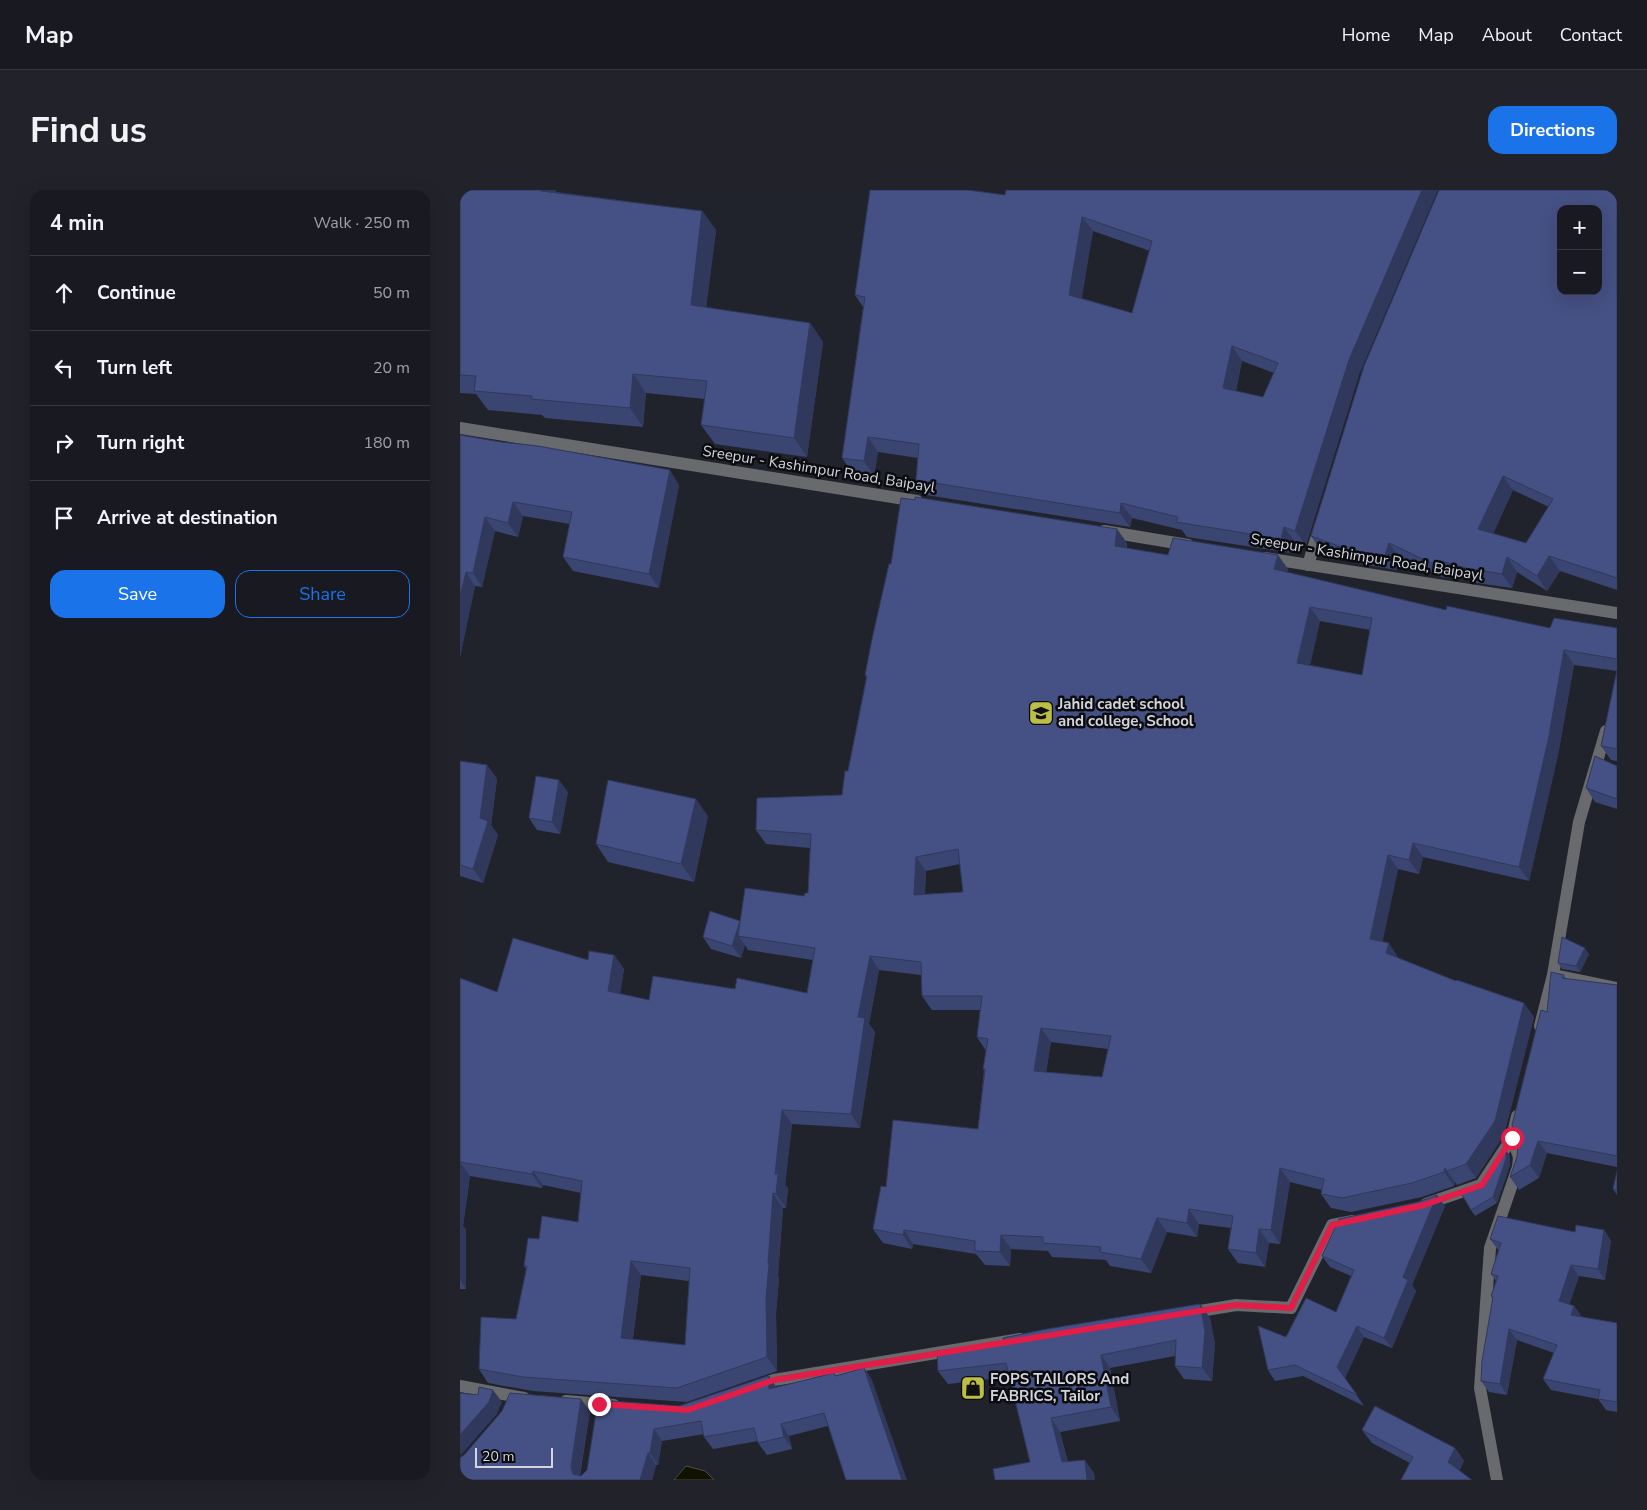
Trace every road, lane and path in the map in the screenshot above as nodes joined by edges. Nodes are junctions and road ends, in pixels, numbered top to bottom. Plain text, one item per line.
1 (460, 428) edge
2 (927, 502) edge
3 (1323, 518) edge
4 (1093, 529) edge
5 (1200, 547) edge
6 (1249, 555) edge
7 (1308, 565) junction
8 (1617, 613) edge
9 (1609, 723) edge
10 (1553, 975) junction
11 (1617, 988) edge
12 (1536, 1042) edge
13 (1521, 1100) edge
14 (1512, 1138) junction
15 (1415, 1207) edge
16 (1369, 1217) edge
17 (1180, 1314) edge
18 (1029, 1338) edge
19 (460, 1386) edge
20 (748, 1389) edge
21 (513, 1396) junction
22 (532, 1399) edge
23 (552, 1400) edge
24 (629, 1406) edge
25 (507, 1410) edge
26 (1497, 1480) edge

1 - 2 street, Sreepur - Kashimpur Road, Baipayl
3 - 7 street
4 - 5 street
6 - 7 street, Sreepur - Kashimpur Road, Baipayl
7 - 8 street, Sreepur - Kashimpur Road, Baipayl
9 - 10 street
10 - 11 street
10 - 12 street
13 - 14 street
14 - 15 street
14 - 26 street
16 - 17 street
18 - 20 street
19 - 21 street
21 - 22 street
21 - 25 street
23 - 24 street

